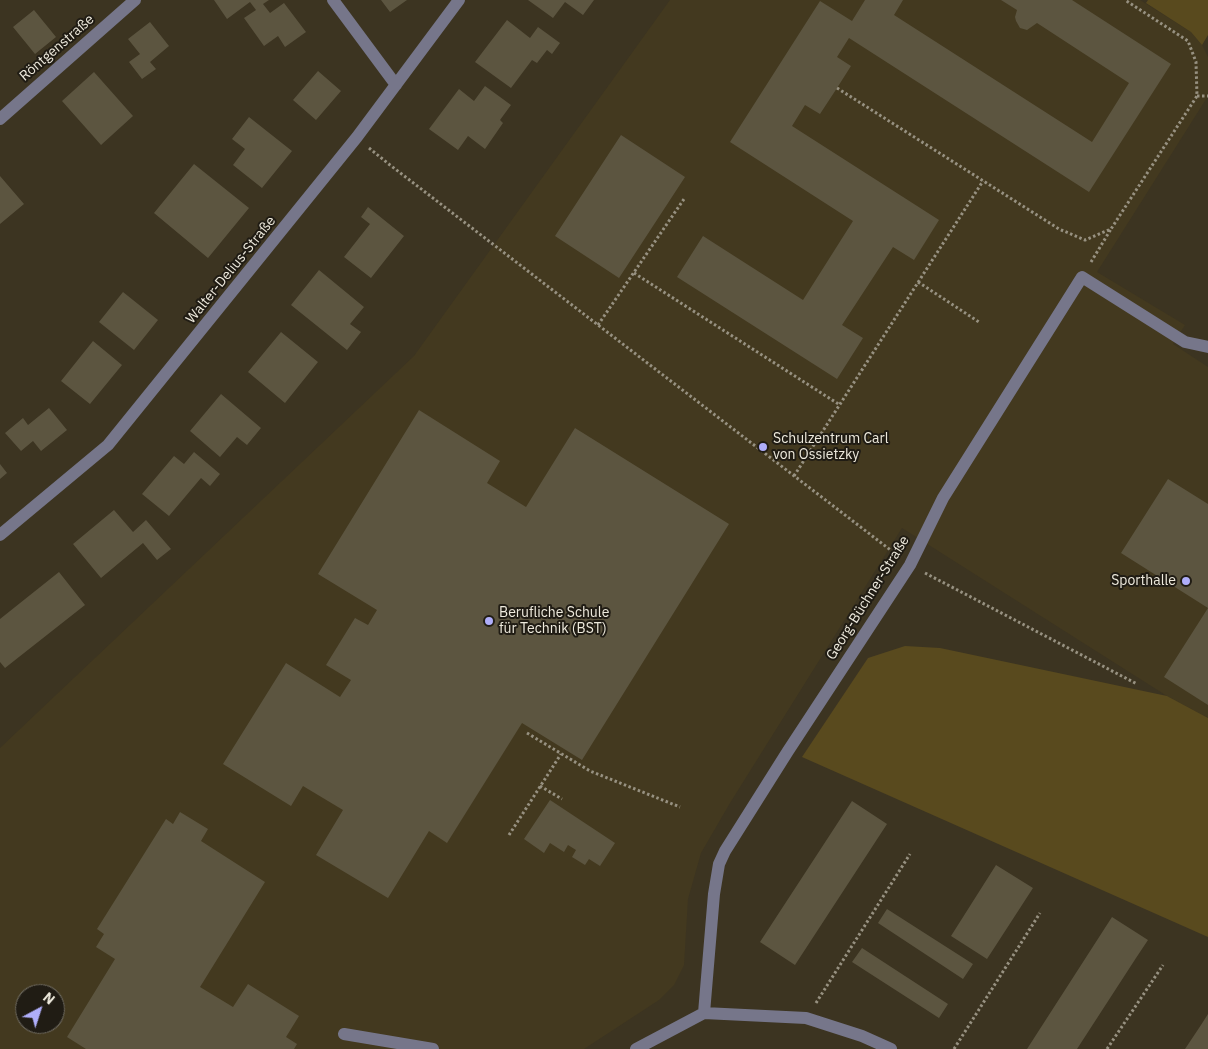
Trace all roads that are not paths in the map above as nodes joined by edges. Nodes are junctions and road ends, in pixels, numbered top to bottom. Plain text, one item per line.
1 (135, 0) edge
2 (333, 0) edge
3 (459, 0) edge
4 (396, 85) junction
5 (0, 119) edge
6 (1208, 347) edge
7 (0, 535) edge
8 (704, 1013) junction
9 (344, 1034) dead end
10 (433, 1049) edge
11 (636, 1049) edge
12 (891, 1049) edge

1 - 5 street, Röntgenstraße
2 - 4 street
3 - 4 street, Walter-Delius-Straße
4 - 7 street, Walter-Delius-Straße
6 - 8 street, Georg-Büchner-Straße
8 - 11 street
8 - 12 street
9 - 10 street

